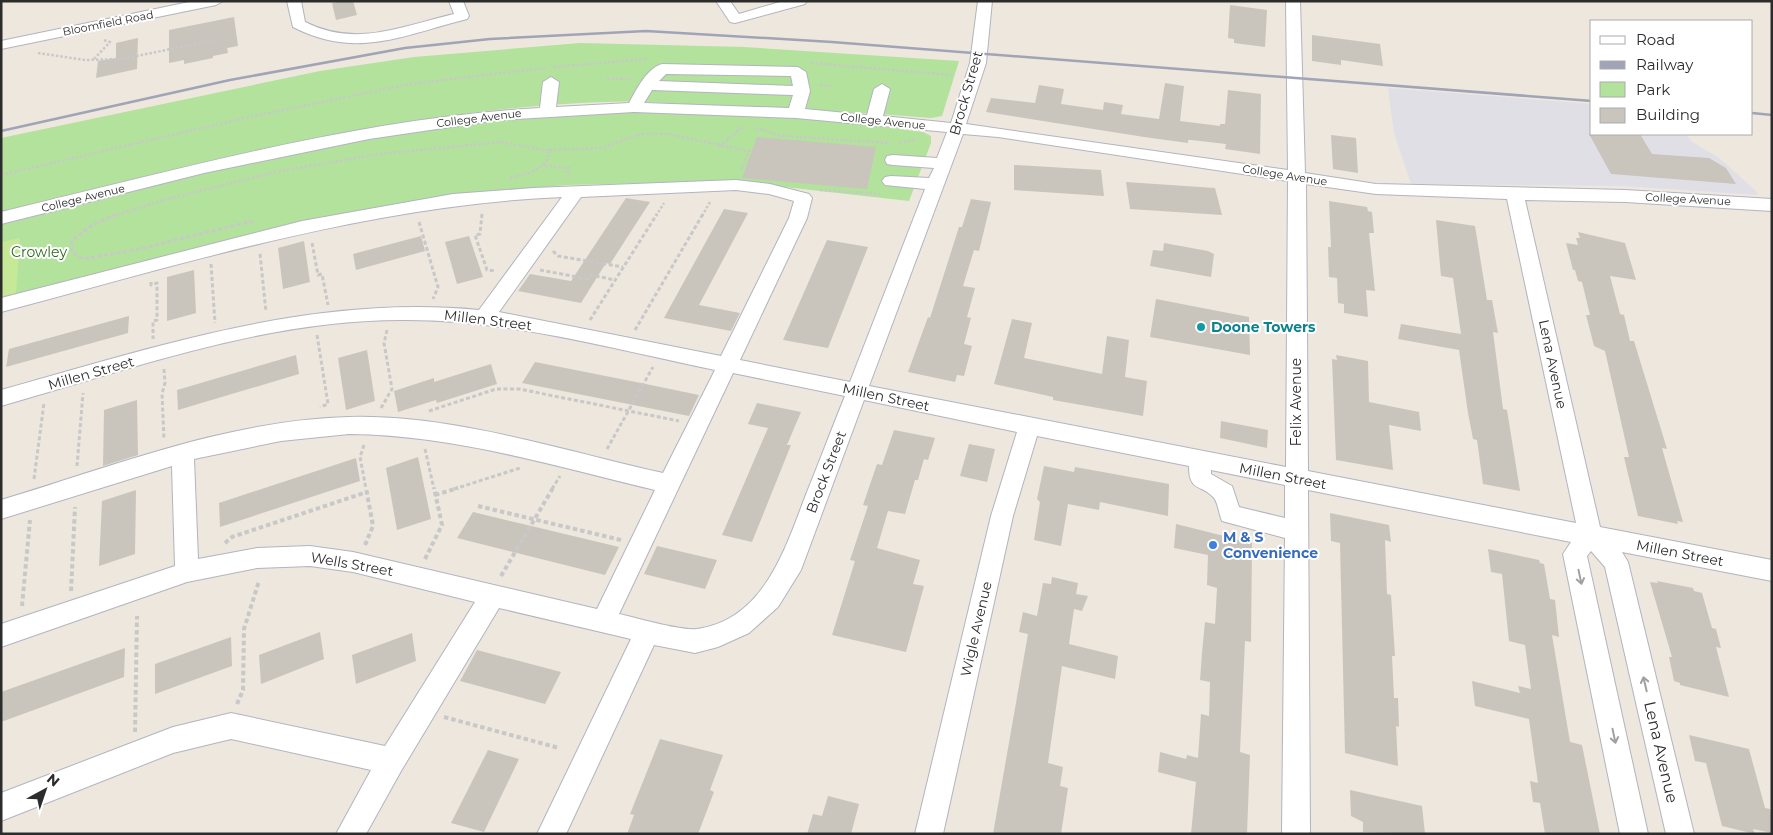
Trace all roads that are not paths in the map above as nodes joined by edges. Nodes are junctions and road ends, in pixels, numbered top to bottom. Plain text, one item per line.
1 (216, 1) edge
2 (294, 1) edge
3 (456, 1) edge
4 (723, 1) edge
5 (800, 1) edge
6 (984, 1) edge
7 (1293, 1) edge
8 (1, 44) edge
9 (551, 82) dead end
10 (882, 89) dead end
11 (634, 107) junction
12 (548, 111) junction
13 (796, 113) junction
14 (874, 120) junction
15 (956, 128) junction
16 (893, 160) dead end
17 (943, 162) junction
18 (1297, 176) junction
19 (935, 184) junction
20 (572, 188) junction
21 (890, 188) road end
22 (1514, 194) junction
23 (1772, 204) edge
24 (1, 218) edge
25 (1, 305) edge
26 (484, 318) junction
27 (728, 365) junction
28 (857, 391) junction
29 (1, 398) edge
30 (1029, 426) junction
31 (173, 457) junction
32 (1200, 459) junction
33 (1296, 478) junction
34 (670, 484) junction
35 (1, 510) edge
36 (1296, 531) junction
37 (1590, 534) junction
38 (1772, 571) edge
39 (187, 572) junction
40 (493, 595) junction
41 (603, 622) junction
42 (647, 632) junction
43 (1, 636) edge
44 (391, 761) junction
45 (1, 807) edge
46 (350, 834) edge
47 (550, 834) edge
48 (928, 834) edge
49 (1296, 834) edge
50 (1634, 834) edge
51 (1680, 834) edge

1 - 8 street, Bloomfield Road
2 - 3 street
4 - 5 street
6 - 15 street, Brock Street
7 - 18 street, Felix Avenue
9 - 12 street
10 - 14 street
11 - 12 street, College Avenue
11 - 13 street, College Avenue
11 - 13 street
12 - 24 street, College Avenue
13 - 14 street, College Avenue
14 - 15 street, College Avenue
15 - 17 street, Brock Street
15 - 18 street, College Avenue
16 - 17 street
17 - 19 street, Brock Street
18 - 22 street, College Avenue
18 - 33 street, Felix Avenue
19 - 21 street
19 - 28 street, Brock Street
20 - 25 street
20 - 26 street
20 - 27 street
22 - 23 street, College Avenue
22 - 37 street, Lena Avenue
26 - 27 street, Millen Street
26 - 29 street, Millen Street
27 - 28 street, Millen Street
27 - 34 street
28 - 30 street, Millen Street
28 - 42 street, Brock Street
30 - 32 street, Millen Street
30 - 48 street, Wigle Avenue
31 - 34 street
31 - 35 street
31 - 39 street
32 - 33 street, Millen Street
32 - 36 street
33 - 36 street, Felix Avenue
33 - 37 street, Millen Street
34 - 41 street
36 - 49 street, Felix Avenue
37 - 38 street, Millen Street
37 -> 50 street
51 -> 37 street, Lena Avenue
39 - 40 street, Wells Street
39 - 43 street, Wells Street
40 - 41 street, Wells Street
40 - 44 street
41 - 42 street, Wells Street
42 - 47 street
44 - 45 street
44 - 46 street

